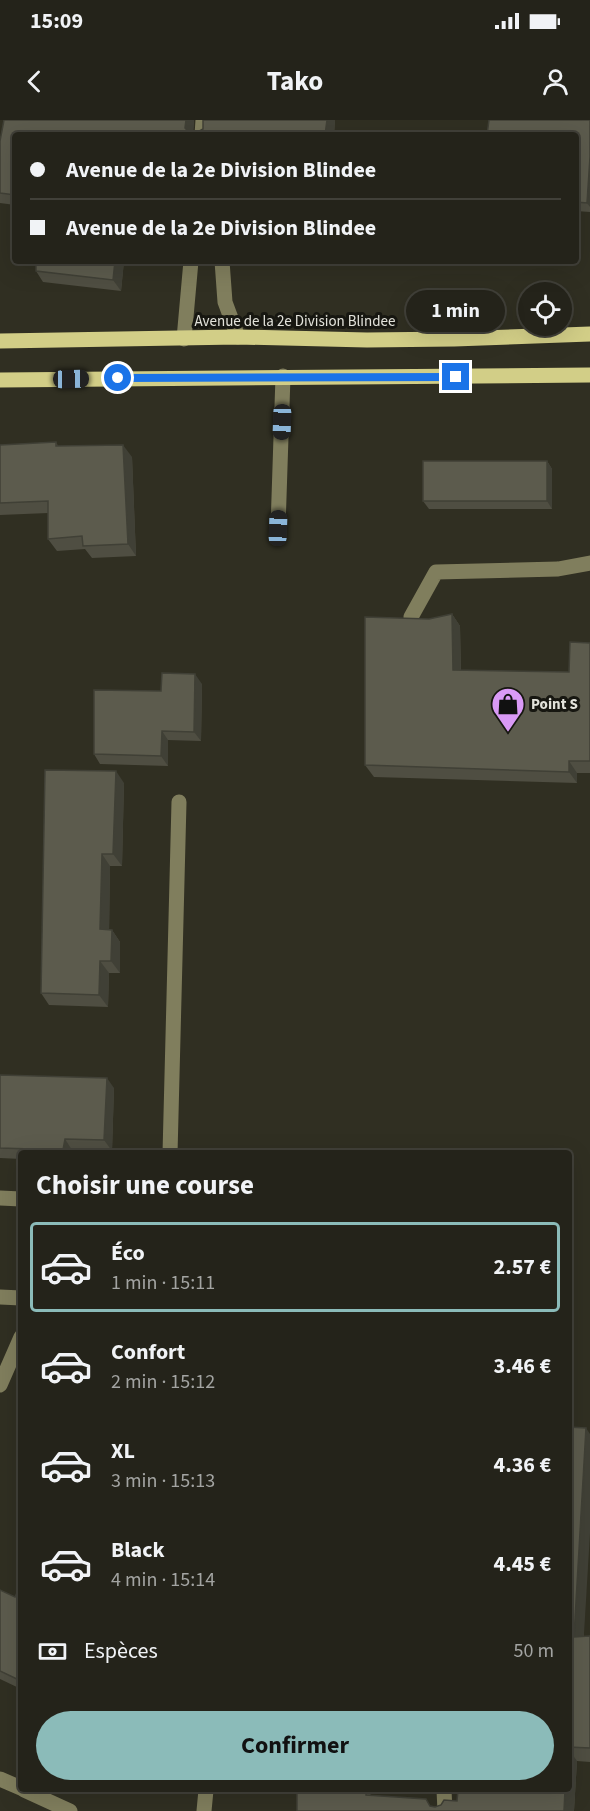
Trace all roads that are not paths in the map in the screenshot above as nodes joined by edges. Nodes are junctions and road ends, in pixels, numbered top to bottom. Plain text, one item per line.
1 (191, 264) edge
2 (222, 264) edge
3 (590, 334) edge
4 (238, 337) junction
5 (184, 339) junction
6 (0, 341) edge
7 (590, 375) edge
8 (283, 376) junction
9 (0, 380) edge
10 (278, 528) dead end
11 (590, 563) edge
12 (411, 617) edge
13 (179, 802) dead end
14 (171, 1150) edge
15 (0, 1198) edge
16 (18, 1199) edge
17 (0, 1297) edge
18 (18, 1298) edge
19 (18, 1344) edge
20 (0, 1384) edge
21 (0, 1779) edge
22 (18, 1787) edge
23 (29, 1792) edge
24 (206, 1792) edge
25 (444, 1792) edge
26 (70, 1811) edge
27 (204, 1811) edge
28 (445, 1811) edge

1 - 5 street
2 - 4 street
3 - 4 main road, Avenue de la 2e Division Blindee
4 - 5 main road, Avenue de la 2e Division Blindee
5 - 6 main road, Avenue de la 2e Division Blindee
7 - 8 main road
8 - 9 main road
8 - 10 street
11 - 12 street
13 - 14 street
15 - 16 street
17 - 18 street
19 - 20 street
21 - 22 street
23 - 26 street
24 - 27 street
25 - 28 street

